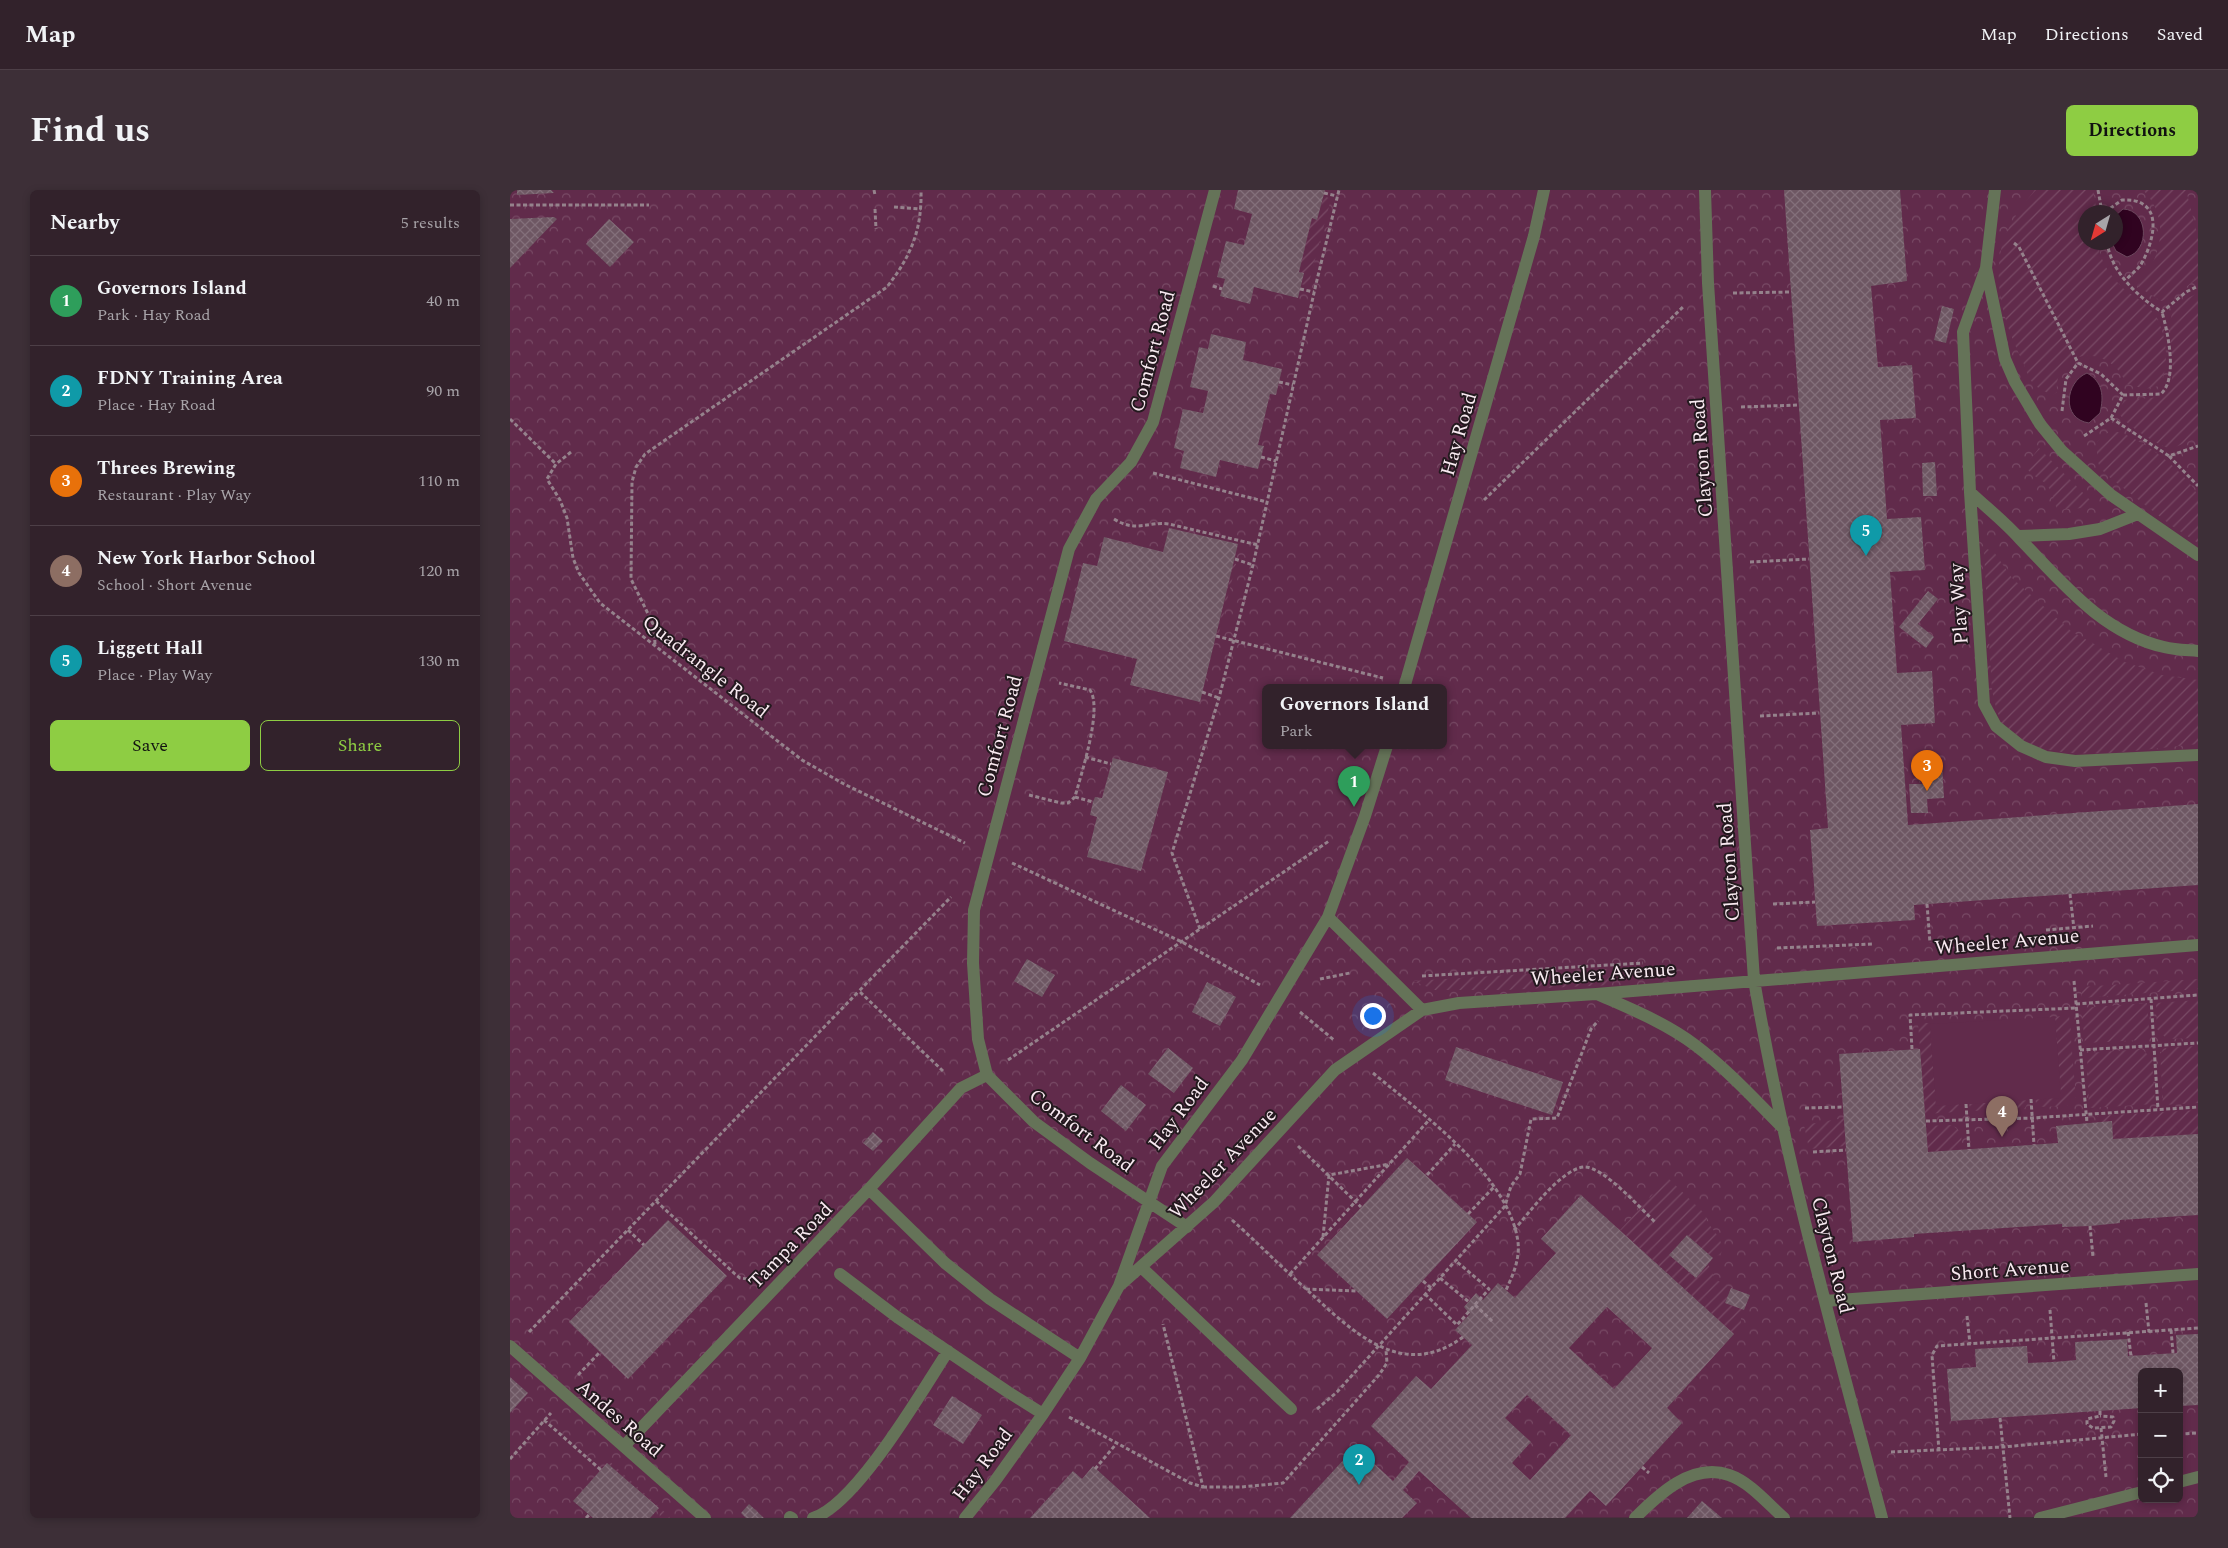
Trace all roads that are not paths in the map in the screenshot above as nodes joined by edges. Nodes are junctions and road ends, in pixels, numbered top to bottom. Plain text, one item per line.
1 (1215, 190) edge
2 (1544, 190) edge
3 (1705, 190) edge
4 (1995, 190) edge
5 (1986, 268) junction
6 (1970, 492) junction
7 (2138, 514) junction
8 (2018, 536) junction
9 (2198, 554) edge
10 (2198, 651) edge
11 (1405, 684) edge
12 (1386, 749) edge
13 (2198, 755) edge
14 (1328, 917) junction
15 (2198, 945) edge
16 (1754, 980) junction
17 (1596, 994) junction
18 (1422, 1010) junction
19 (987, 1075) junction
20 (1784, 1129) junction
21 (869, 1189) junction
22 (1149, 1202) junction
23 (1187, 1227) junction
24 (1141, 1267) junction
25 (840, 1274) dead end
26 (2198, 1274) edge
27 (1119, 1286) junction
28 (1825, 1301) junction
29 (512, 1347) edge
30 (948, 1351) junction
31 (1080, 1358) junction
32 (1291, 1409) road end
33 (1046, 1410) junction
34 (624, 1446) junction
35 (2198, 1478) edge
36 (2183, 1481) edge
37 (2138, 1493) edge
38 (706, 1518) edge
39 (813, 1518) edge
40 (965, 1518) edge
41 (1635, 1518) edge
42 (1784, 1518) edge
43 (1882, 1518) edge
44 (2040, 1518) edge

1 - 19 street, Comfort Road
2 - 11 street, Hay Road
3 - 16 street, Clayton Road
4 - 5 street, Play Way
5 - 6 street, Play Way
5 - 7 street, Play Way
6 - 8 street
6 - 13 street, Play Way
7 - 8 street
7 - 9 street, Play Way
8 - 10 street
12 - 14 street, Hay Road
14 - 18 street
14 - 22 street, Hay Road
15 - 16 street, Wheeler Avenue
16 - 17 street, Wheeler Avenue
16 - 20 street, Clayton Road
17 - 18 street, Wheeler Avenue
17 - 20 street
18 - 23 street, Wheeler Avenue
19 - 21 street, Tampa Road
19 - 22 street, Comfort Road
20 - 28 street, Clayton Road
21 - 31 street
21 - 34 street, Tampa Road
22 - 23 street, Comfort Road
22 - 27 street, Hay Road
23 - 24 street, Wheeler Avenue
24 - 27 street, Wheeler Avenue
24 - 32 street
25 - 30 street
26 - 28 street, Short Avenue
27 - 31 street, Hay Road
28 - 43 street, Clayton Road
29 - 34 street, Andes Road
30 - 33 street
30 - 39 street
31 - 33 street, Hay Road
33 - 40 street, Hay Road
34 - 38 street, Andes Road
35 - 36 street
37 - 44 street
41 - 42 street

